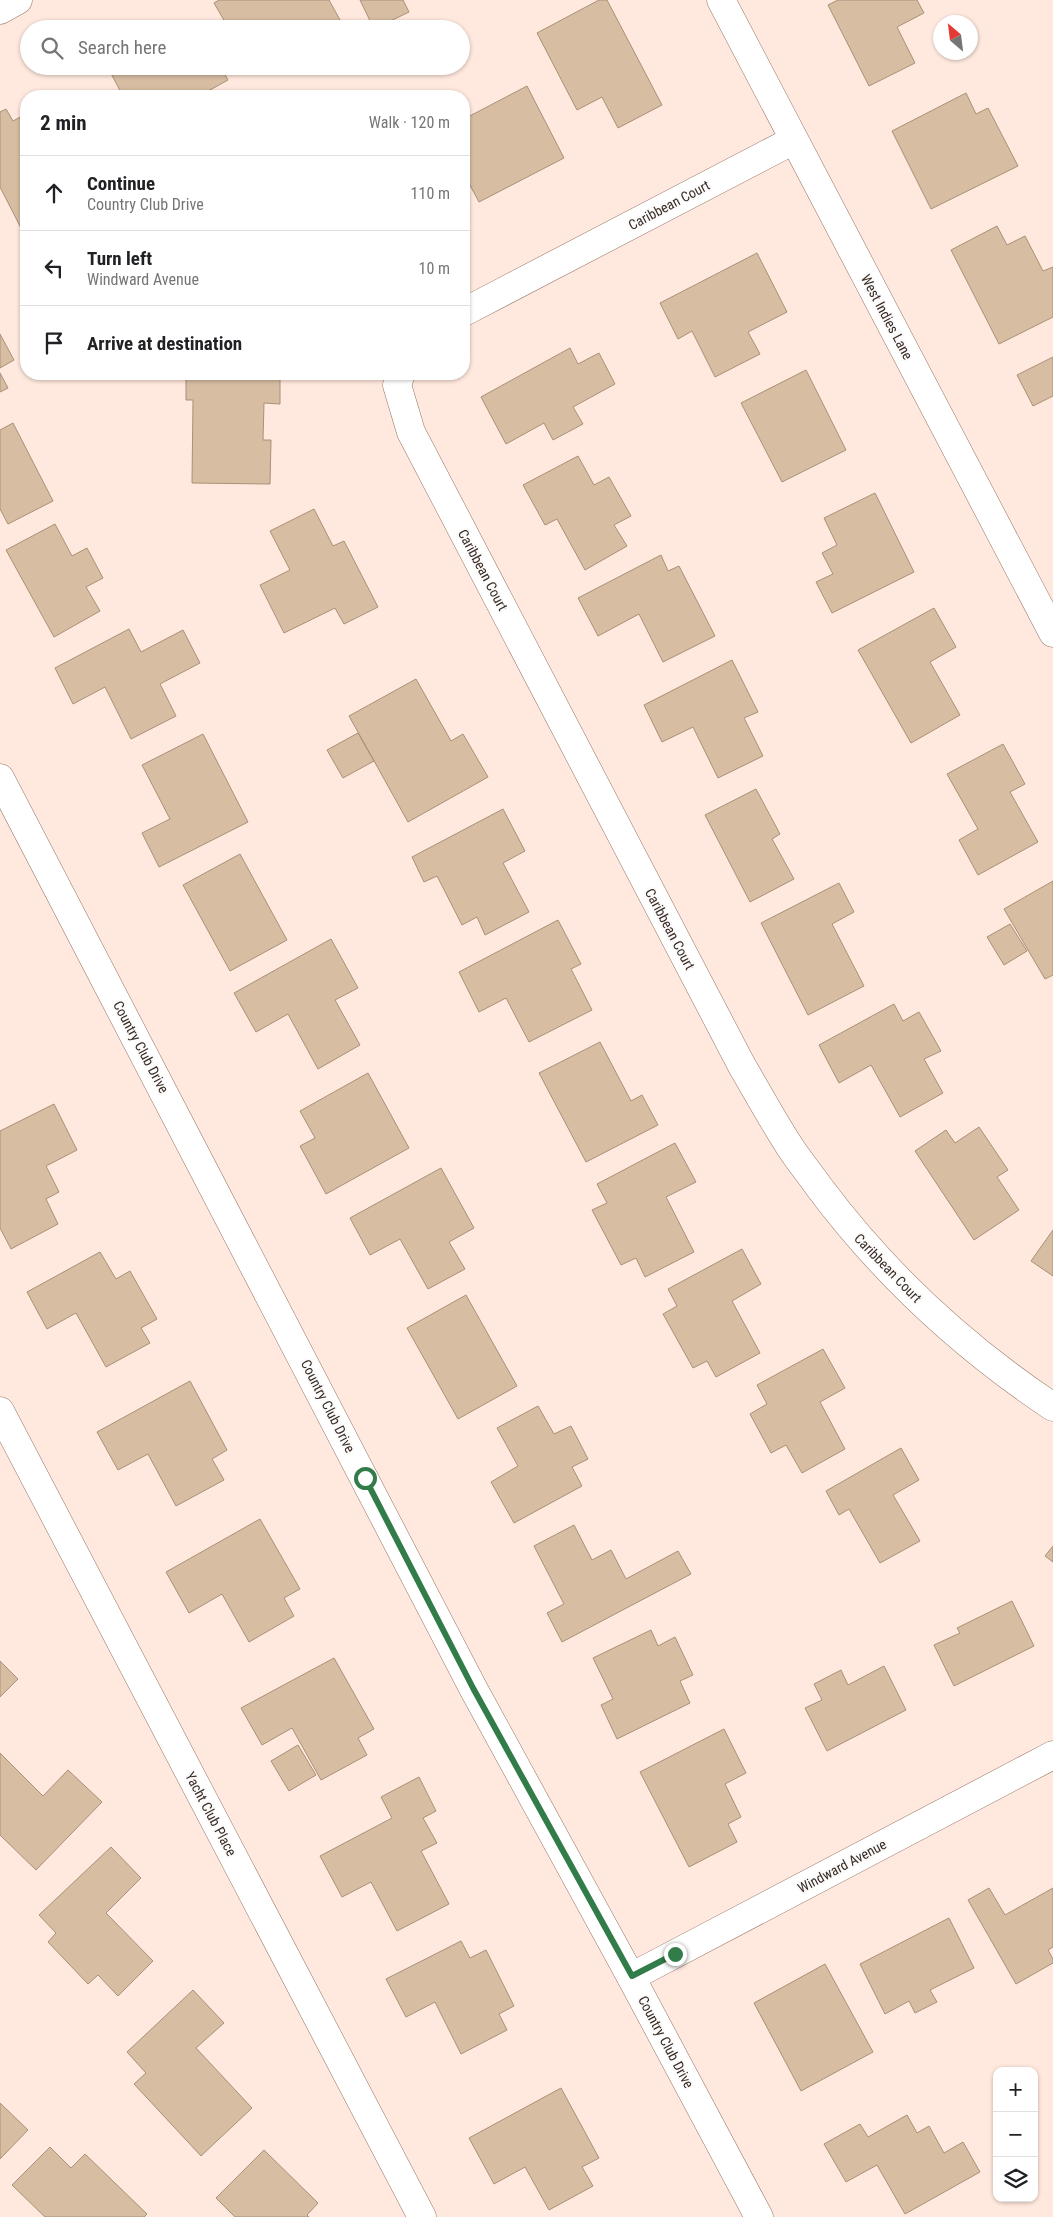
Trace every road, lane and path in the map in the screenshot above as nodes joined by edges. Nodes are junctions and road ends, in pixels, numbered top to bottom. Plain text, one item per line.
1 (18, 0) edge
2 (721, 0) edge
3 (0, 10) edge
4 (794, 140) junction
5 (470, 309) edge
6 (399, 380) edge
7 (1053, 634) edge
8 (0, 778) edge
9 (1053, 1407) edge
10 (0, 1411) edge
11 (1053, 1755) edge
12 (632, 1976) junction
13 (422, 2217) edge
14 (759, 2217) edge

1 - 3 street
2 - 4 street, West Indies Lane
4 - 5 street, Caribbean Court
4 - 7 street, West Indies Lane
6 - 9 street, Caribbean Court
8 - 12 street, Country Club Drive
10 - 13 street, Yacht Club Place
11 - 12 street, Windward Avenue
12 - 14 street, Country Club Drive

